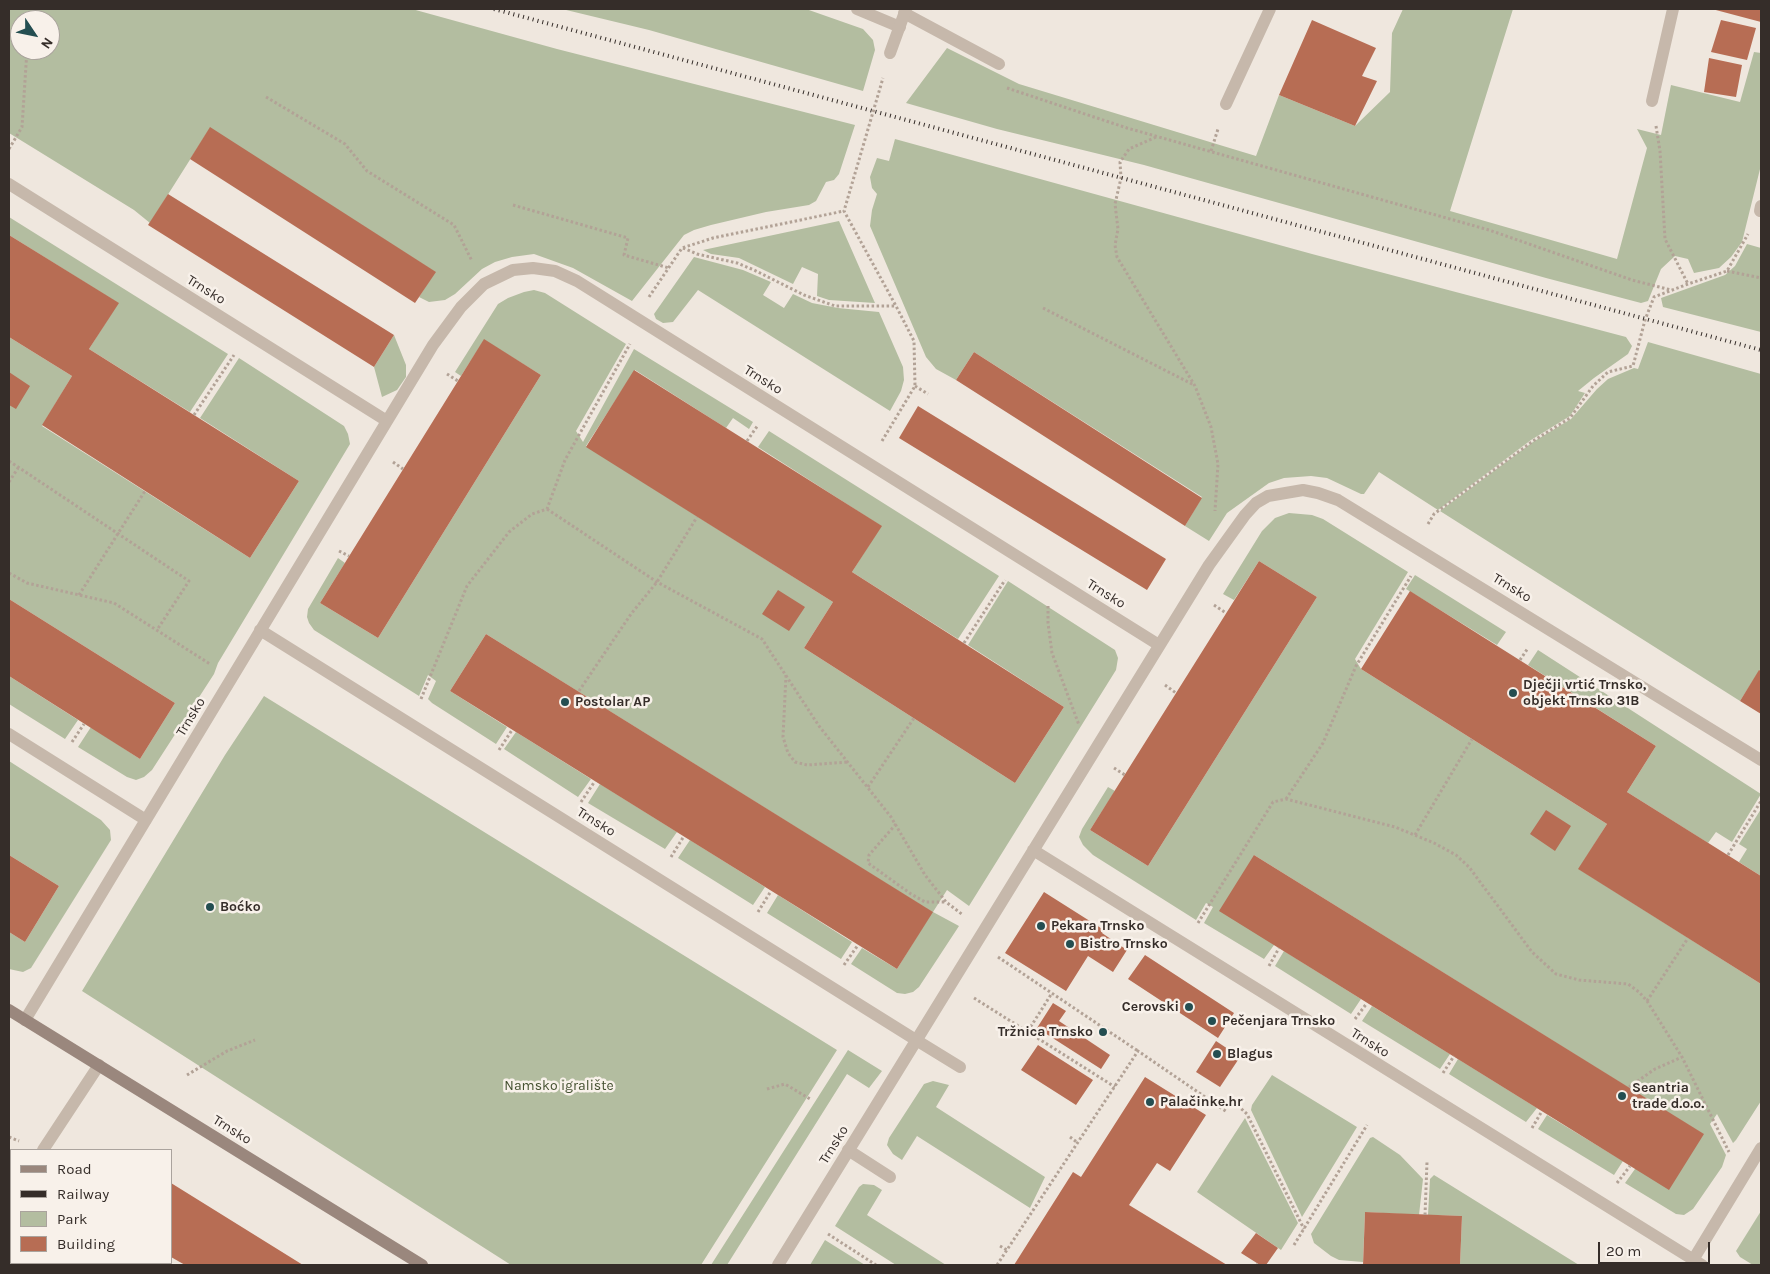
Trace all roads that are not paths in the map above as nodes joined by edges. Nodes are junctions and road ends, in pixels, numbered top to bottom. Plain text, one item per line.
1 (857, 9) edge
2 (1270, 9) edge
3 (1673, 9) edge
4 (905, 11) edge
5 (900, 27) junction
6 (890, 53) road end
7 (999, 64) dead end
8 (1652, 101) road end
9 (1226, 104) dead end
10 (9, 184) edge
11 (387, 421) junction
12 (260, 630) junction
13 (1159, 645) junction
14 (9, 734) edge
15 (1761, 760) edge
16 (146, 820) junction
17 (1032, 850) junction
18 (9, 1010) edge
19 (25, 1020) junction
20 (916, 1040) junction
21 (99, 1065) junction
22 (960, 1067) dead end
23 (1761, 1148) edge
24 (44, 1149) edge
25 (848, 1150) junction
26 (890, 1176) dead end
27 (1697, 1263) edge
28 (422, 1265) edge
29 (778, 1265) edge

1 - 5 street
2 - 9 street
3 - 8 street
4 - 5 street
4 - 7 street
5 - 6 street
10 - 11 street, Trnsko
11 - 12 street, Trnsko
11 - 13 street, Trnsko
12 - 16 street, Trnsko
12 - 20 street, Trnsko
13 - 15 street, Trnsko
13 - 17 street, Trnsko
14 - 16 street
16 - 19 street, Trnsko
17 - 20 street, Trnsko
17 - 27 street, Trnsko
18 - 19 street, Trnsko
19 - 21 street, Trnsko
20 - 22 street
20 - 25 street, Trnsko
21 - 24 street
21 - 28 street, Trnsko
23 - 27 street, Trnsko
25 - 26 street
25 - 29 street, Trnsko

